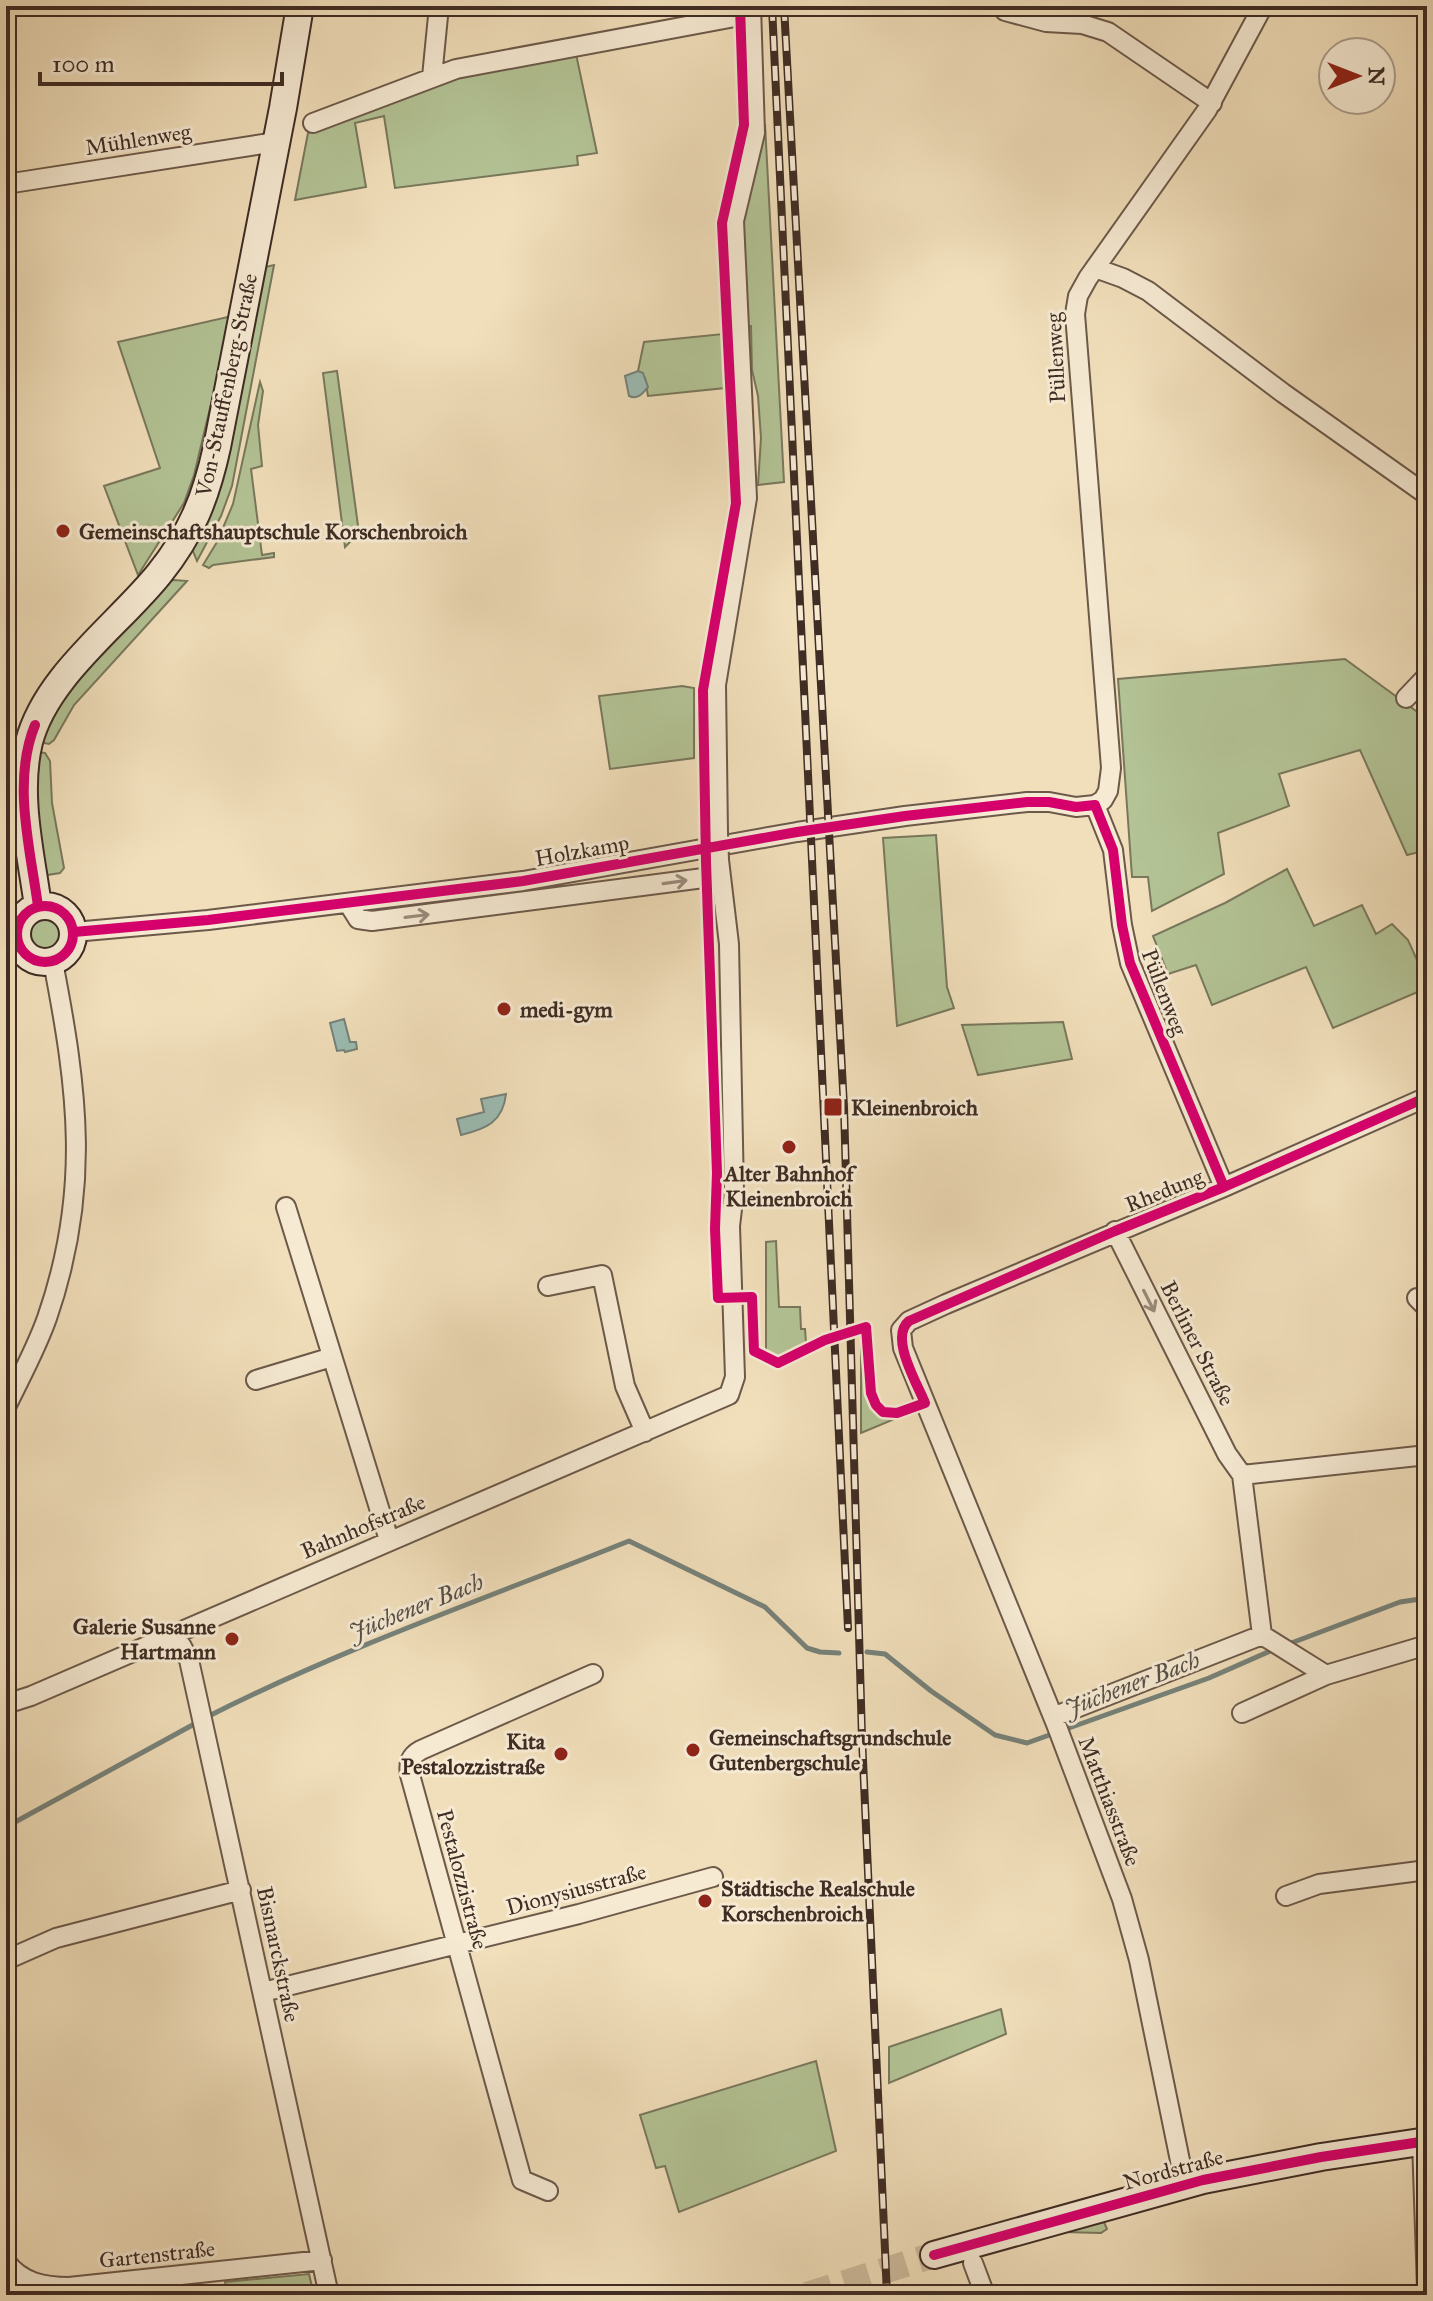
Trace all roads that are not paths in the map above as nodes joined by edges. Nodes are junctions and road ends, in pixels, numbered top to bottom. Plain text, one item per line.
1 (300, 6) edge
2 (439, 6) edge
3 (1263, 6) edge
4 (751, 10) edge
5 (1005, 11) dead end
6 (432, 77) junction
7 (1212, 103) junction
8 (313, 123) dead end
9 (276, 142) junction
10 (6, 184) edge
11 (1095, 268) junction
12 (1427, 495) edge
13 (1427, 676) edge
14 (1406, 698) dead end
15 (1095, 805) junction
16 (719, 868) junction
17 (348, 903) junction
18 (38, 906) junction
19 (11, 931) edge
20 (74, 932) junction
21 (53, 962) junction
22 (1427, 1097) edge
23 (1224, 1187) junction
24 (286, 1207) dead end
25 (1115, 1231) junction
26 (548, 1286) dead end
27 (914, 1318) joint
28 (332, 1357) junction
29 (256, 1380) dead end
30 (6, 1407) edge
31 (645, 1432) junction
32 (1427, 1455) edge
33 (1242, 1475) junction
34 (389, 1540) junction
35 (1265, 1637) junction
36 (162, 1640) junction
37 (1427, 1645) edge
38 (593, 1674) dead end
39 (1326, 1675) junction
40 (6, 1704) edge
41 (1242, 1713) dead end
42 (1054, 1720) junction
43 (1427, 1870) edge
44 (713, 1877) dead end
45 (241, 1890) junction
46 (1286, 1896) dead end
47 (456, 1944) junction
48 (6, 1960) edge
49 (263, 1992) junction
50 (1424, 2141) edge
51 (1185, 2185) junction
52 (548, 2191) dead end
53 (934, 2255) tunnel mouth
54 (322, 2260) junction
55 (6, 2262) edge
56 (973, 2263) dead end
57 (1427, 2288) edge
58 (329, 2295) edge
59 (985, 2295) edge

1 - 9 street, Von-Stauffenberg-Straße
2 - 6 street
3 - 7 street, Püllenweg
4 - 6 street
4 - 16 street, bridge
5 - 7 street
6 - 8 street
7 - 11 street, Püllenweg
9 - 10 street, Mühlenweg
9 - 18 street, Von-Stauffenberg-Straße
11 - 12 street
11 - 15 street, Püllenweg
13 - 14 street
15 - 17 street, Holzkamp
15 - 23 street, Püllenweg
17 -> 16 street, Holzkamp
16 - 31 street, Bahnhofstraße
17 - 20 street, Holzkamp
18 - 19 street
18 - 20 street
19 - 21 street
20 - 21 street
21 - 30 street
22 - 23 street, Rhedung
23 - 25 street, Rhedung
24 - 28 street
25 - 27 street, Rhedung
25 -> 33 street, Berliner Straße
26 - 31 street
27 - 42 street, Matthiasstraße
28 - 29 street
28 - 34 street
31 - 34 street, Bahnhofstraße
32 - 33 street
33 - 35 street
34 - 36 street, Bahnhofstraße
35 - 39 street
35 - 42 street
36 - 40 street, Bahnhofstraße
36 - 45 street, Bismarckstraße
37 - 39 street
38 - 47 street, Pestalozzistraße
39 - 41 street
42 - 51 street, Matthiasstraße
43 - 46 street
44 - 47 street, Dionysiusstraße
45 - 48 street
45 - 49 street, Bismarckstraße
47 - 49 street, Dionysiusstraße
47 - 52 street, Pestalozzistraße
49 - 54 street, Bismarckstraße
50 - 51 street, Nordstraße
50 - 57 street
51 - 53 street, Nordstraße
54 - 55 street, Gartenstraße
54 - 58 street, Bismarckstraße
56 - 59 street

